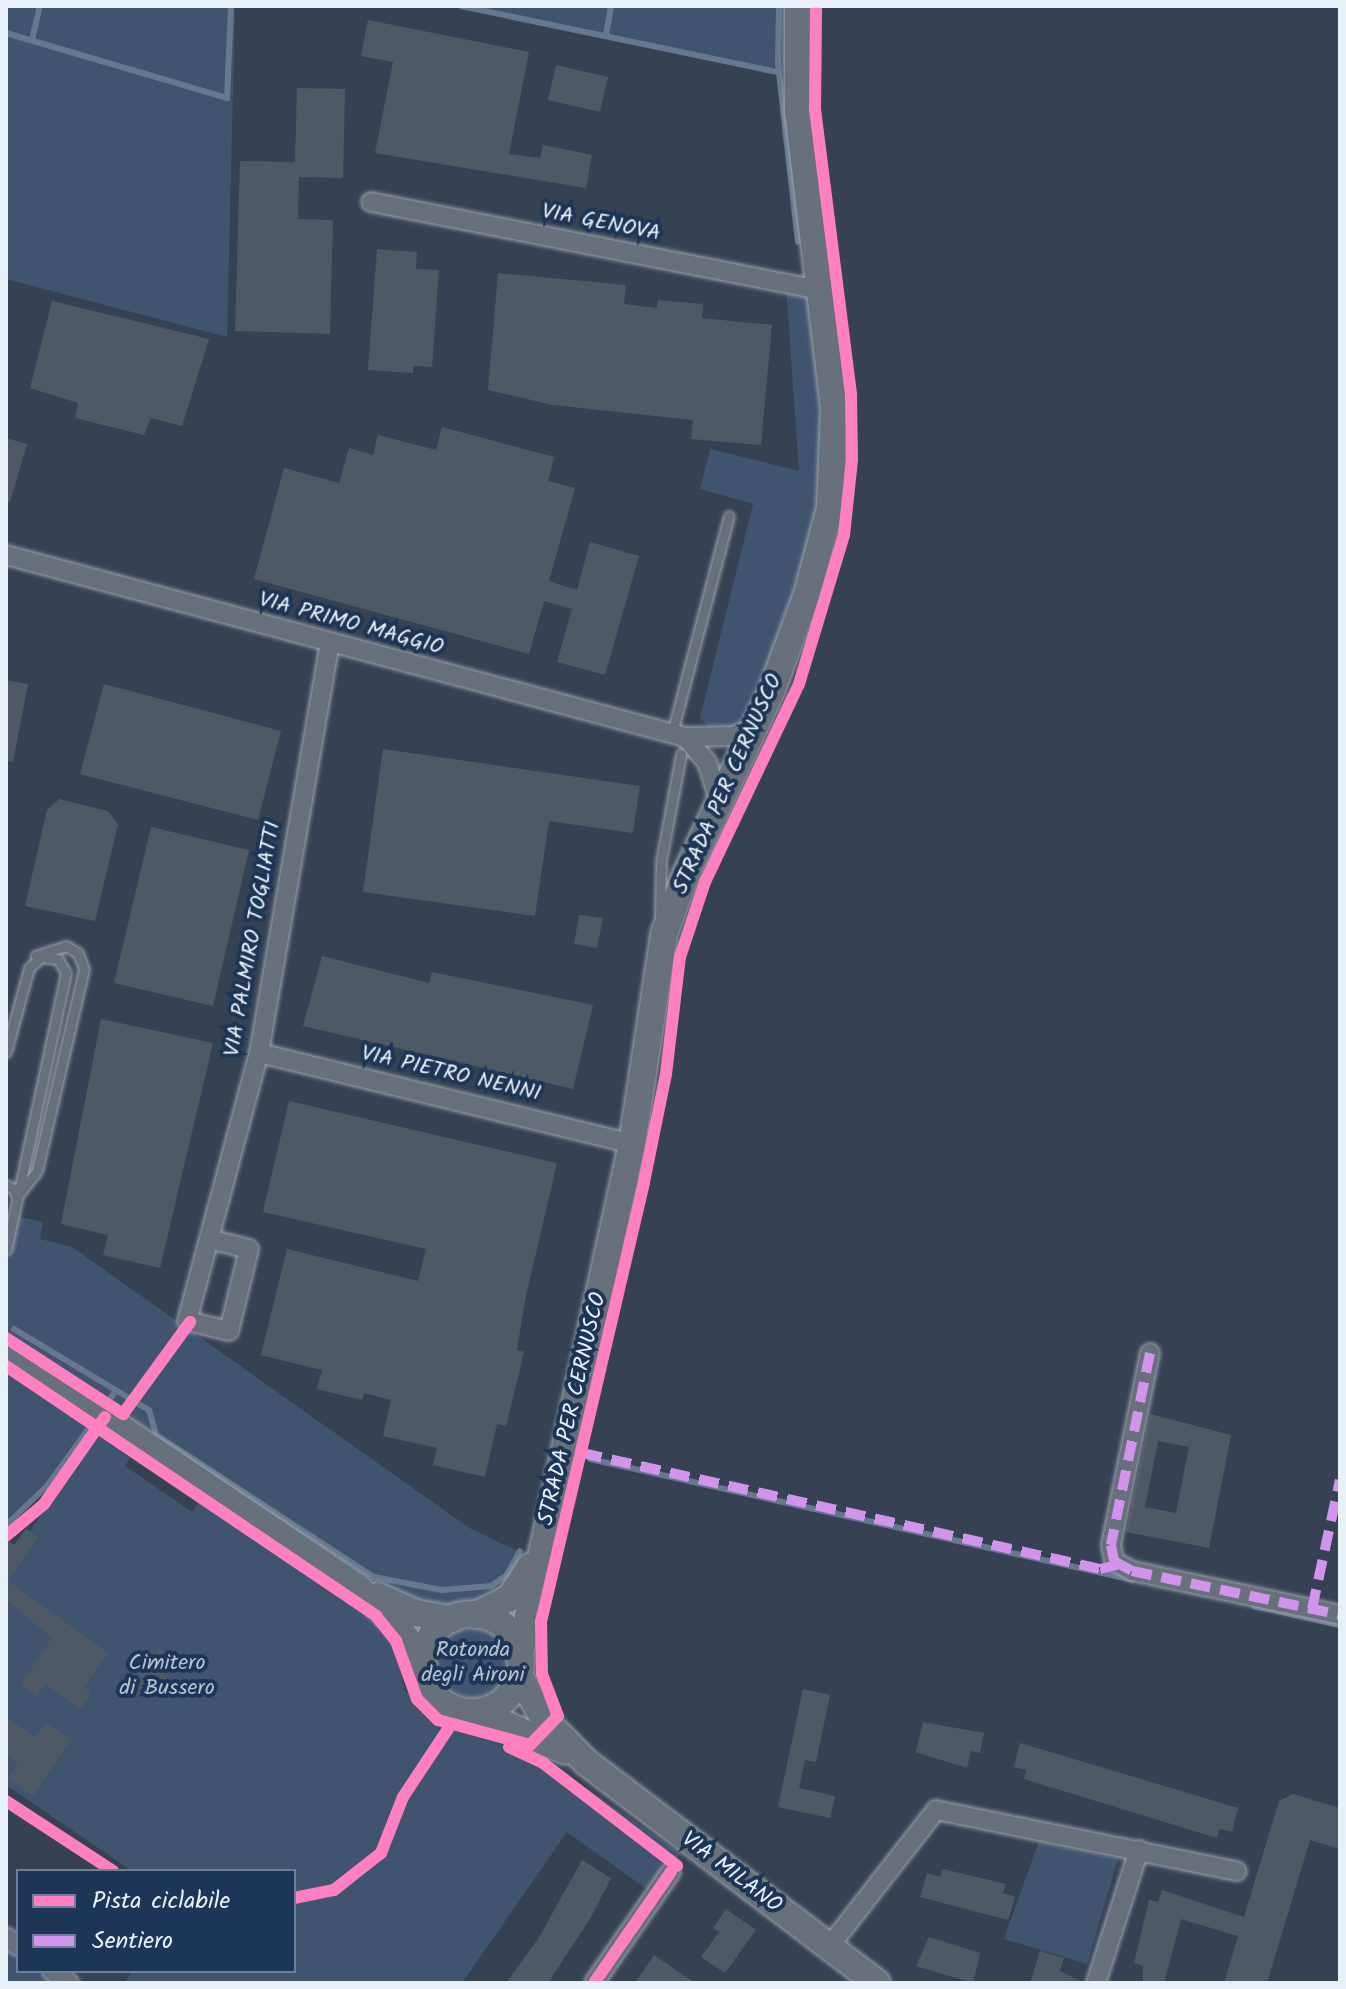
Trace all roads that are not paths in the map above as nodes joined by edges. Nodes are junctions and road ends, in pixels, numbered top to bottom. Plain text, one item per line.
1 (796, 16) edge
2 (371, 202) dead end
3 (823, 291) junction
4 (729, 516) dead end
5 (6, 555) edge
6 (330, 644) junction
7 (756, 726) junction
8 (712, 735) junction
9 (679, 741) junction
10 (707, 762) junction
11 (741, 762) junction
12 (720, 803) junction
13 (660, 953) junction
14 (27, 972) junction
15 (6, 1052) edge
16 (259, 1053) junction
17 (632, 1144) junction
18 (6, 1185) edge
19 (18, 1200) junction
20 (209, 1239) junction
21 (6, 1250) edge
22 (6, 1351) edge
23 (1150, 1353) dead end
24 (544, 1538) junction
25 (356, 1586) junction
26 (1340, 1615) edge
27 (463, 1617) junction
28 (423, 1662) junction
29 (519, 1664) junction
30 (478, 1712) junction
31 (586, 1762) junction
32 (1139, 1850) junction
33 (1237, 1871) dead end
34 (671, 1872) dead end
35 (829, 1947) junction
36 (853, 1975) edge
37 (594, 1983) edge
38 (877, 1983) edge
39 (1096, 1983) edge

1 - 3 street, STRADA PER CERNUSCO
2 - 3 street, VIA GENOVA
3 - 7 street, STRADA PER CERNUSCO
4 - 9 lane
5 - 6 street, VIA PRIMO MAGGIO
6 - 9 street, VIA PRIMO MAGGIO
6 - 16 street, VIA PALMIRO TOGLIATTI
7 - 8 street, VIA PRIMO MAGGIO
7 - 11 street, STRADA PER CERNUSCO
8 - 9 street, VIA PRIMO MAGGIO
8 - 11 street
9 - 10 street
9 - 13 lane
10 - 11 street
10 - 12 street
11 - 12 street, STRADA PER CERNUSCO
12 - 13 street, STRADA PER CERNUSCO
13 - 17 street, STRADA PER CERNUSCO
14 - 15 lane
14 - 19 lane
14 - 19 lane
16 - 17 street, VIA PIETRO NENNI
16 - 20 street, VIA PALMIRO TOGLIATTI
17 - 24 street, STRADA PER CERNUSCO
18 - 19 lane
19 - 21 lane
20 - 20 street, VIA PALMIRO TOGLIATTI
22 - 25 street, VIA MILANO
23 - 26 street
24 - 27 street, STRADA PER CERNUSCO
24 - 29 street, STRADA PER CERNUSCO
25 - 27 street, VIA MILANO
25 - 28 street, VIA MILANO
27 - 28 street
27 - 29 street, VIA MILANO
28 - 30 street, VIA MILANO
29 - 30 street
29 - 31 street, VIA MILANO
30 - 31 street, VIA MILANO
31 - 35 street, VIA MILANO
32 - 33 street
32 - 35 street
32 - 39 street
34 - 37 street
35 - 36 street, VIA MILANO
36 - 38 street, VIA MILANO

